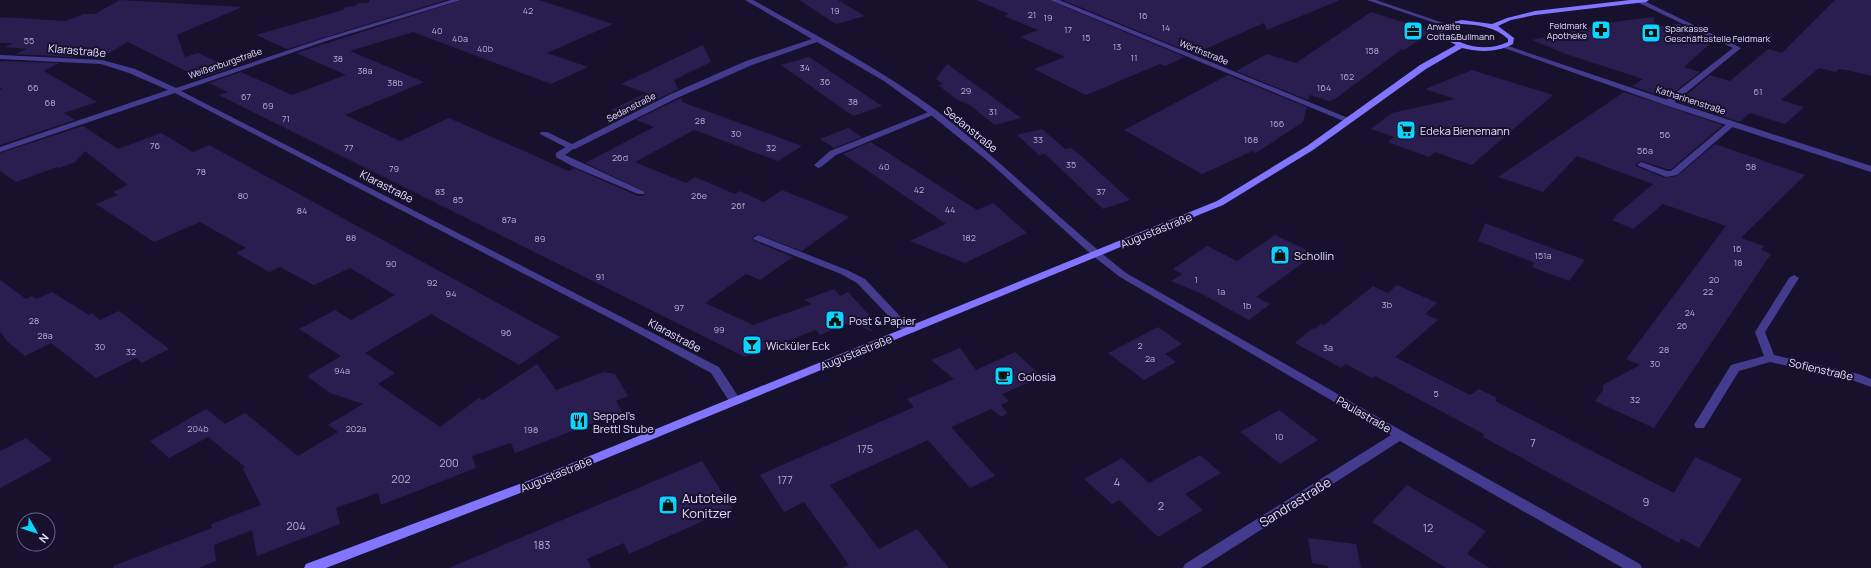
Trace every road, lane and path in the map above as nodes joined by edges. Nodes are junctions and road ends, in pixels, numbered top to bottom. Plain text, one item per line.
1 (454, 0) edge
2 (748, 0) edge
3 (1053, 0) edge
4 (1370, 0) edge
5 (1642, 0) edge
6 (1446, 25) junction
7 (1491, 27) junction
8 (818, 39) junction
9 (1462, 45) junction
10 (1506, 47) junction
11 (0, 57) edge
12 (174, 90) junction
13 (1668, 103) junction
14 (934, 113) junction
15 (1349, 120) junction
16 (1732, 124) junction
17 (544, 134) dead end
18 (572, 147) junction
19 (0, 150) edge
20 (818, 165) dead end
21 (1641, 165) dead end
22 (1871, 169) edge
23 (641, 192) dead end
24 (758, 238) dead end
25 (1096, 254) junction
26 (1794, 278) dead end
27 (909, 331) junction
28 (1770, 358) junction
29 (1871, 383) edge
30 (735, 401) junction
31 (1700, 425) dead end
32 (1400, 435) junction
33 (311, 568) edge
34 (1190, 568) edge
35 (1635, 568) edge

1 - 12 street, Weißenburgstraße
2 - 8 street, Sedanstraße
3 - 15 street, Wörthstraße
4 - 6 street
5 - 7 main road
5 - 13 street
6 - 7 main road
6 - 9 main road
7 - 10 main road
8 - 14 street, Sedanstraße
8 - 18 street, Sedanstraße
9 - 10 main road
9 - 15 main road, Augustastraße
10 - 13 street, Katharinenstraße
11 - 12 street, Klarastraße
12 - 19 street, Weißenburgstraße
12 - 30 street, Klarastraße
13 - 16 street, Katharinenstraße
14 - 20 street
14 - 25 street, Sedanstraße
15 - 25 main road, Augustastraße
16 - 21 street
16 - 22 street, Katharinenstraße
17 - 18 street
18 - 23 street
24 - 27 street
25 - 27 main road, Augustastraße
25 - 32 street, Paulastraße
26 - 28 street
27 - 30 main road, Augustastraße
28 - 29 street, Sofienstraße
28 - 31 street, Sofienstraße
30 - 33 main road, Augustastraße
32 - 34 street, Sandrastraße
32 - 35 street, Paulastraße

